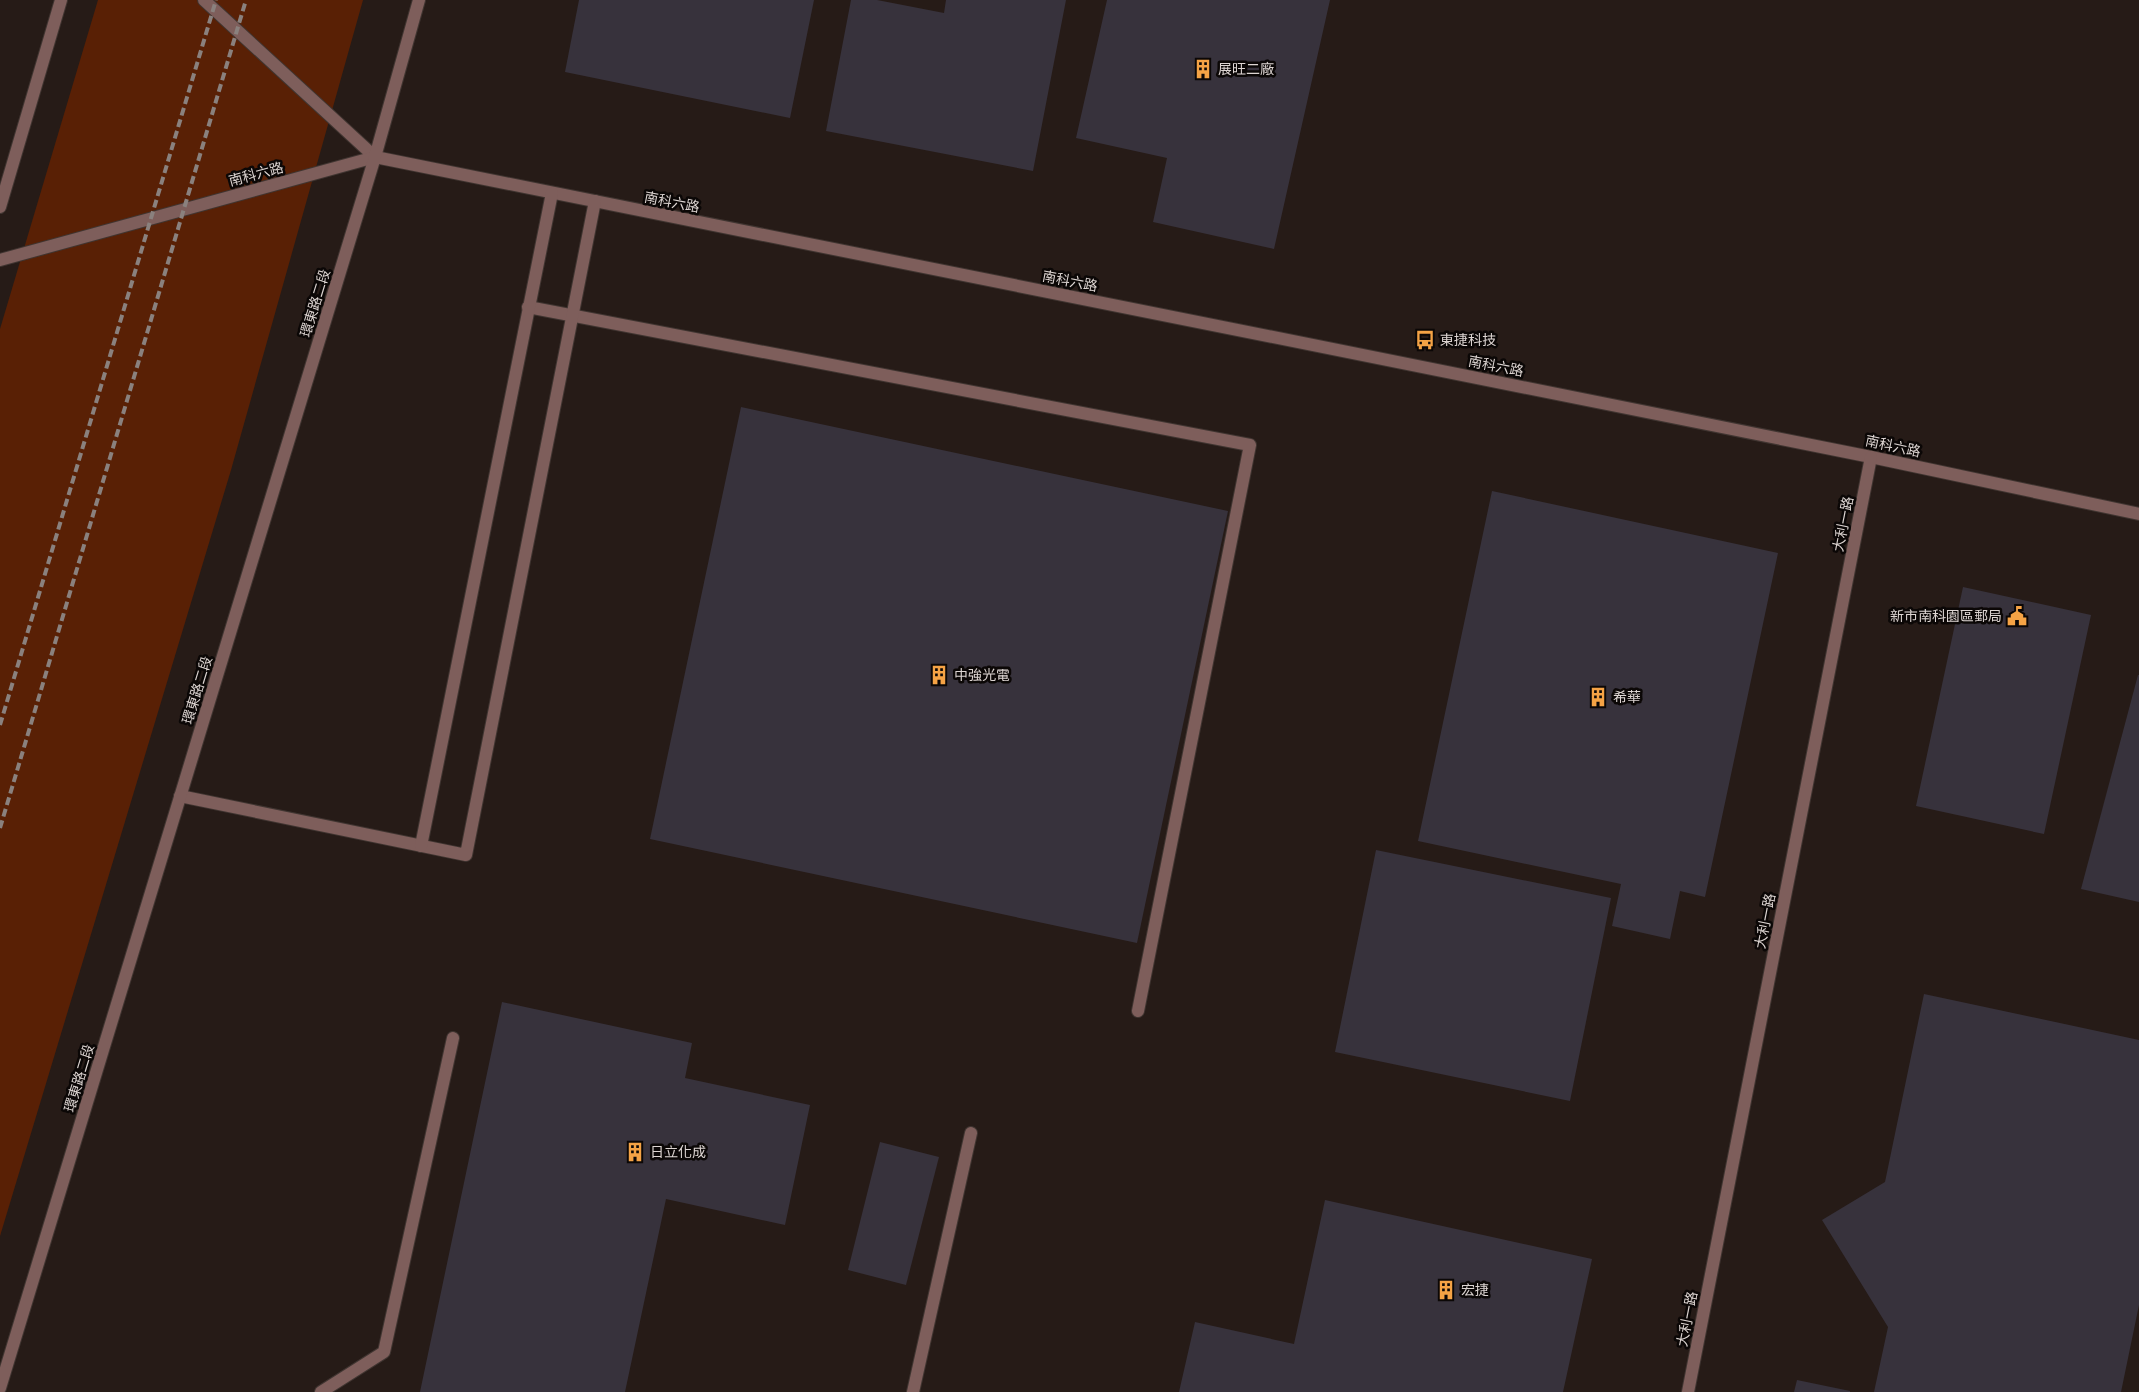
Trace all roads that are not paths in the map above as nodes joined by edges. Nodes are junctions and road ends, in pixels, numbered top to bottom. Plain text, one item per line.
1 (61, 0) edge
2 (204, 0) edge
3 (419, 0) edge
4 (375, 157) junction
5 (552, 192) junction
6 (596, 202) junction
7 (0, 207) edge
8 (0, 260) edge
9 (528, 307) junction
10 (573, 316) junction
11 (1871, 456) junction
12 (2139, 514) edge
13 (180, 796) junction
14 (422, 846) junction
15 (1138, 1011) dead end
16 (453, 1038) dead end
17 (971, 1133) dead end
18 (0, 1388) edge
19 (321, 1392) edge
20 (914, 1392) edge
21 (1688, 1392) edge

1 - 7 street
2 - 4 street
3 - 4 street, 環東路二段
4 - 5 street, 南科六路
4 - 8 street, 南科六路
4 - 13 street, 環東路二段
5 - 6 street, 南科六路
5 - 9 street
6 - 10 street
6 - 11 street, 南科六路
9 - 10 street
9 - 14 street
10 - 14 street
10 - 15 street
11 - 12 street, 南科六路
11 - 21 street, 大利一路
13 - 14 street
13 - 18 street, 環東路二段
16 - 19 street
17 - 20 street

